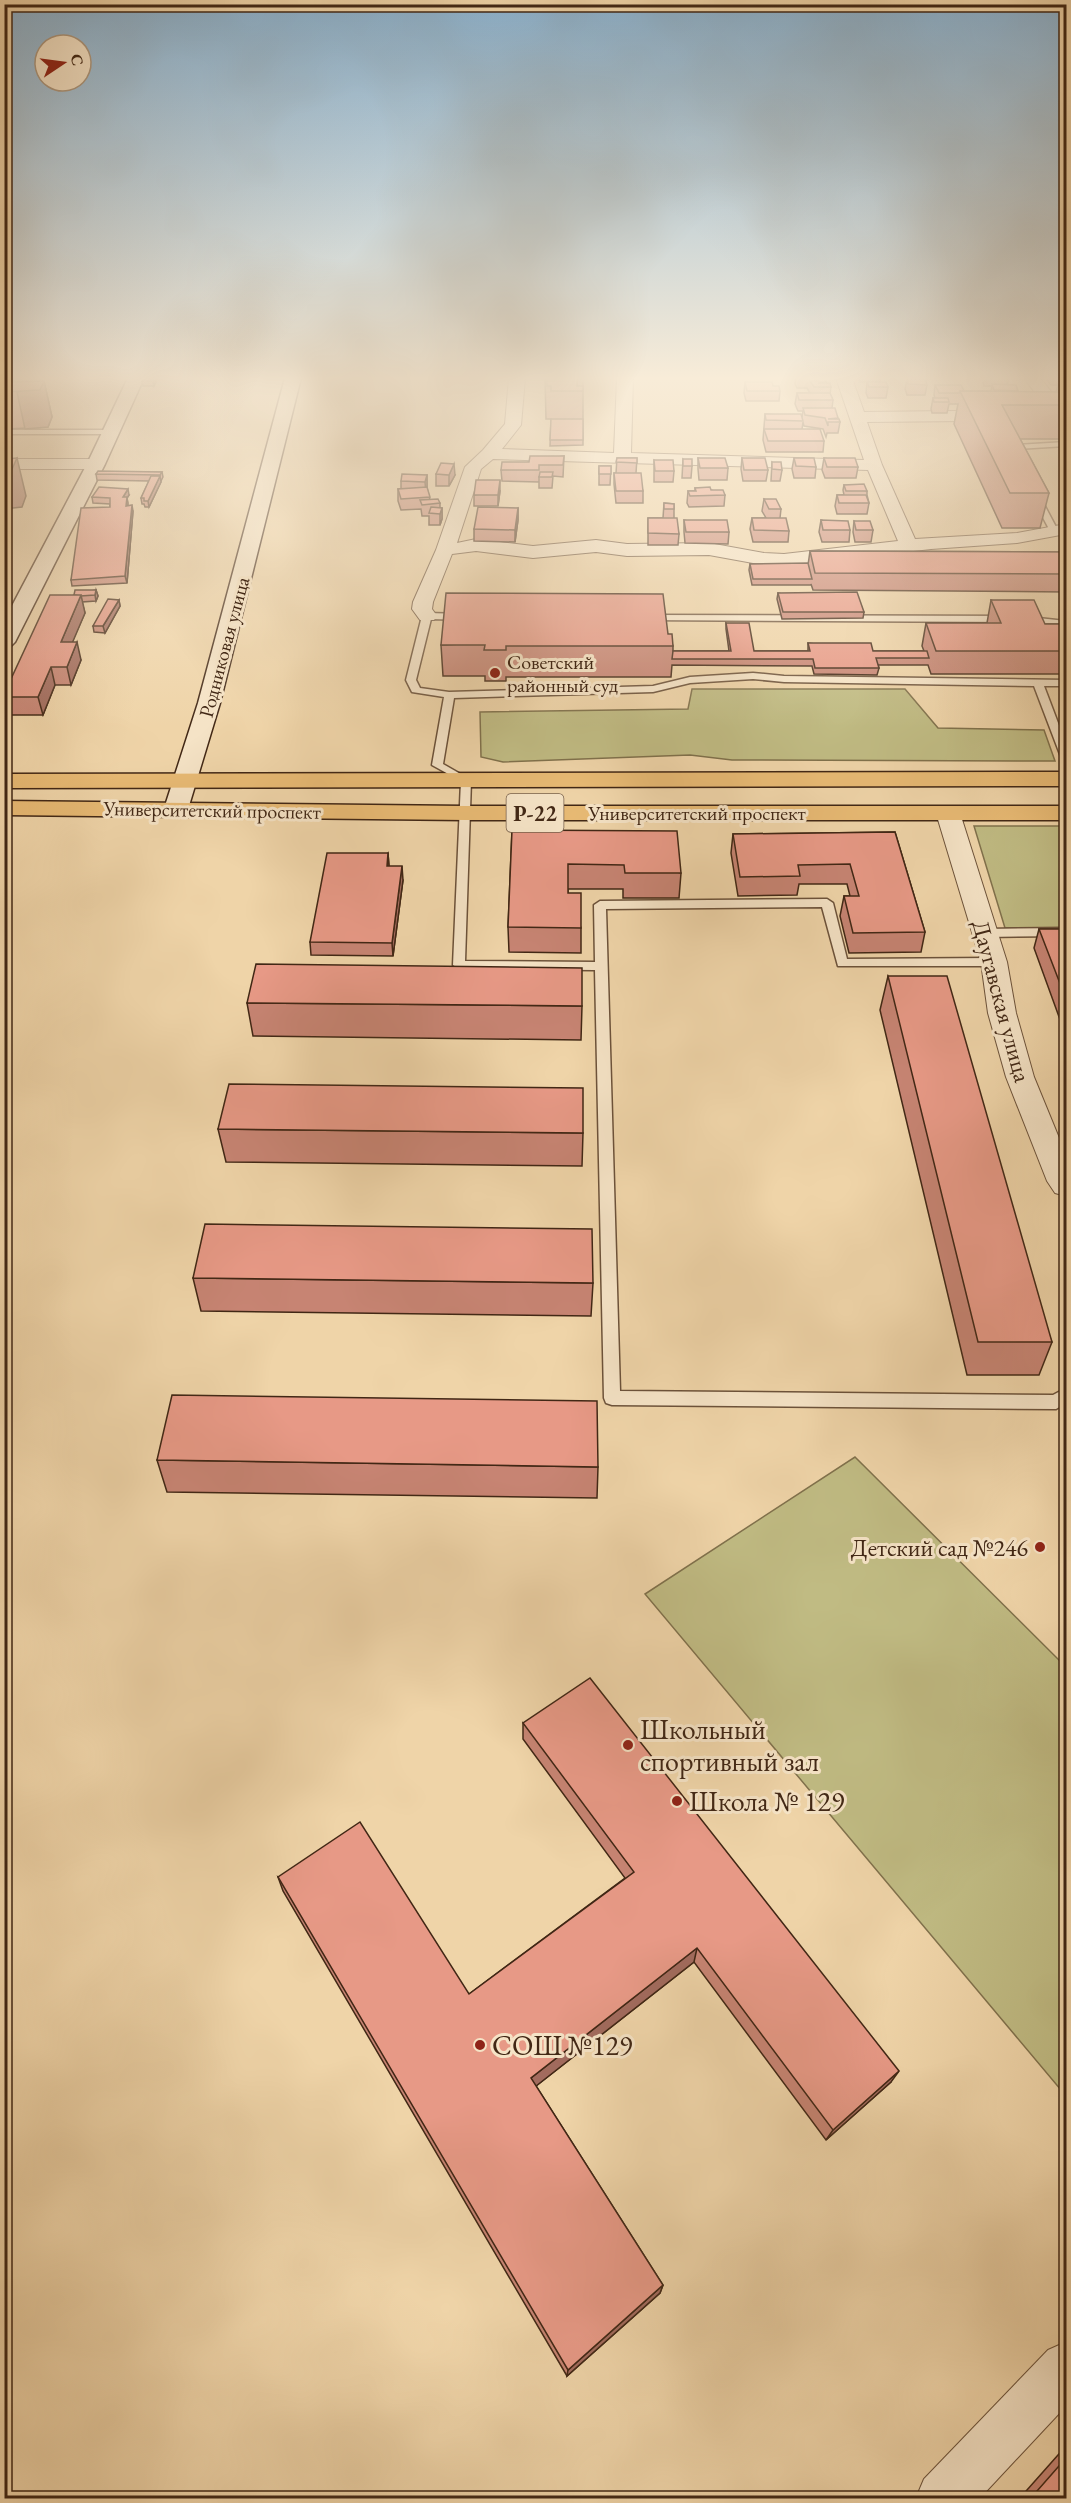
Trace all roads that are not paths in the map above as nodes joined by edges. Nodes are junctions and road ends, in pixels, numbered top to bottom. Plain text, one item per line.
1 (80, 495) edge
2 (263, 495) edge
3 (463, 495) edge
4 (887, 495) edge
5 (1035, 495) edge
6 (1058, 531) edge
7 (909, 546) junction
8 (445, 550) junction
9 (428, 616) junction
10 (479, 617) edge
11 (636, 618) edge
12 (1066, 624) edge
13 (4, 642) edge
14 (1038, 683) junction
15 (1066, 683) edge
16 (449, 695) junction
17 (1066, 757) edge
18 (1066, 779) edge
19 (465, 780) junction
20 (185, 781) junction
21 (4, 782) edge
22 (4, 808) edge
23 (176, 810) junction
24 (465, 813) junction
25 (948, 813) junction
26 (1066, 813) edge
27 (1066, 932) edge
28 (985, 933) junction
29 (994, 962) junction
30 (601, 966) junction
31 (1066, 1185) edge
32 (1066, 1395) edge
33 (1066, 2368) edge
34 (943, 2499) edge

1 - 13 main road
2 - 20 main road, Родниковая улица
3 - 8 street
4 - 7 street
5 - 6 lane
6 - 7 street
7 - 8 street
8 - 9 street
9 - 10 lane
9 - 16 lane
11 - 12 lane
14 - 15 lane
14 - 16 lane
14 - 17 lane
16 - 19 lane
18 - 19 highway, Университетский проспект / Р-22
19 - 20 highway, Университетский проспект / Р-22
19 - 24 lane
20 - 21 highway, Университетский проспект / Р-22
20 - 23 main road, Родниковая улица
22 - 23 highway, Университетский проспект / Р-22
23 - 24 highway, Университетский проспект / Р-22
24 - 25 highway, Университетский проспект / Р-22
24 - 30 lane
25 - 26 highway, Университетский проспект / Р-22
25 - 28 street, Даугавская улица
27 - 28 lane
28 - 29 street, Даугавская улица
29 - 30 lane
29 - 31 street, Даугавская улица
30 - 32 lane
33 - 34 street

